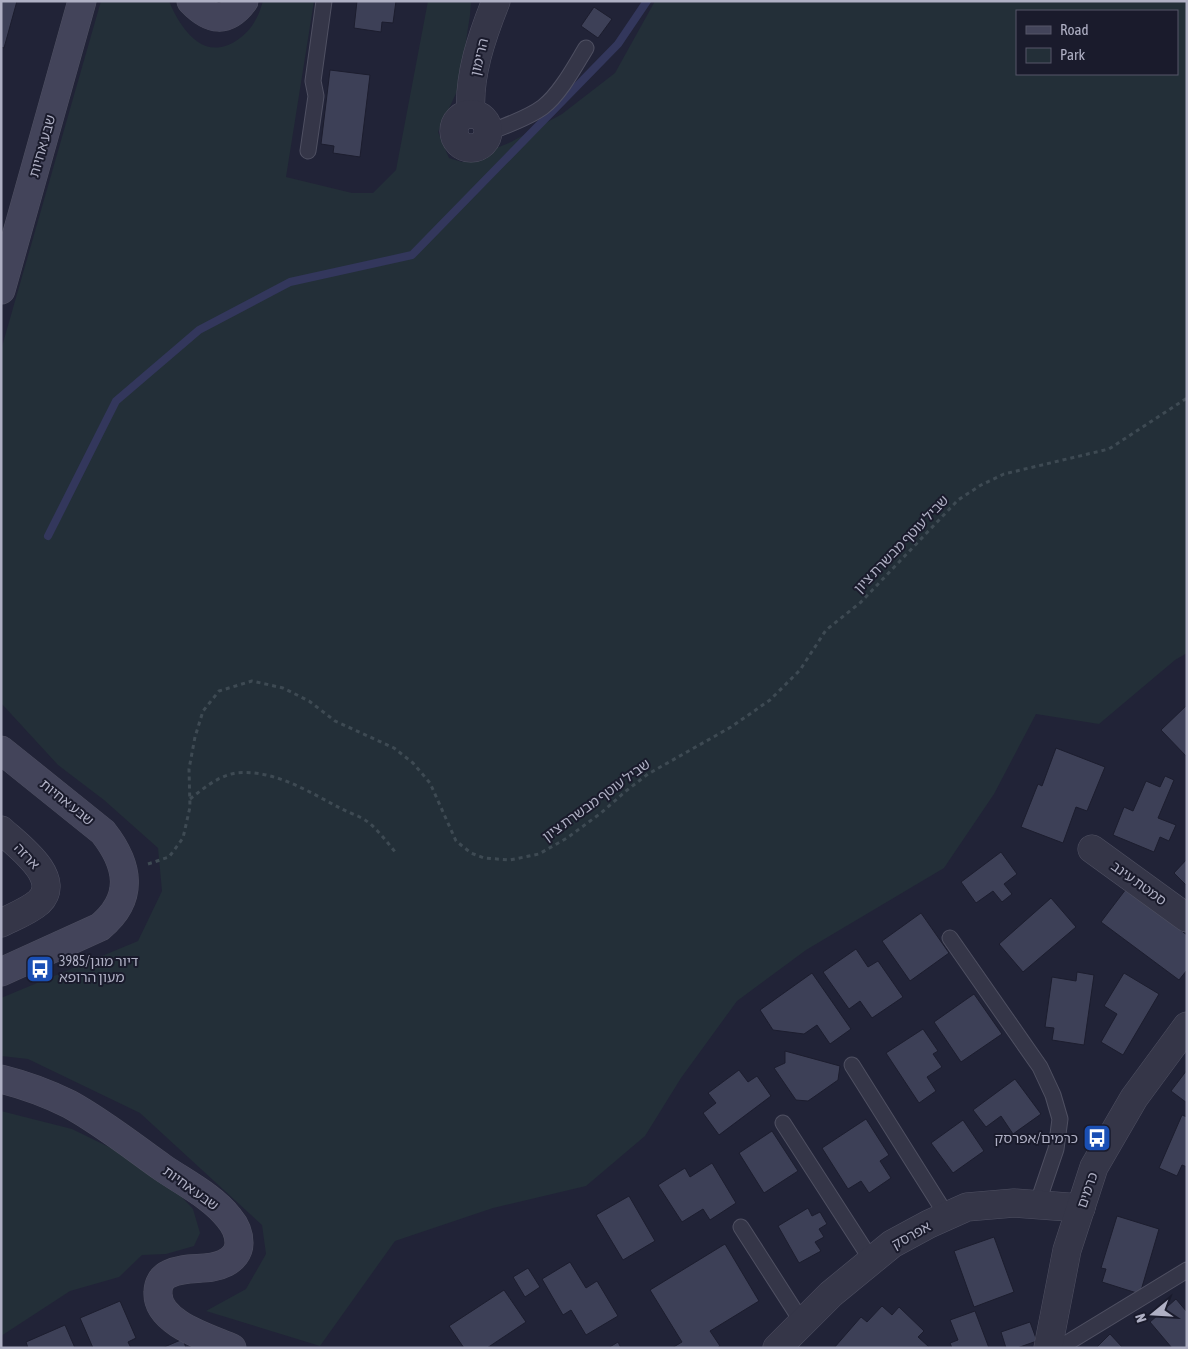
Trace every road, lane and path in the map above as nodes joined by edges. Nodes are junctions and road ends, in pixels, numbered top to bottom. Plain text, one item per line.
1 (82, 1) edge
2 (191, 1) edge
3 (244, 1) edge
4 (324, 1) edge
5 (496, 1) edge
6 (586, 48) dead end
7 (479, 123) joint
8 (308, 151) dead end
9 (1, 290) edge
10 (1187, 398) edge
11 (1, 750) edge
12 (190, 799) junction
13 (1, 830) edge
14 (1092, 849) dead end
15 (396, 854) dead end
16 (124, 872) junction
17 (1187, 918) edge
18 (1, 923) edge
19 (950, 938) dead end
20 (1, 972) edge
21 (1187, 1026) edge
22 (852, 1065) dead end
23 (1, 1079) edge
24 (783, 1123) dead end
25 (1037, 1205) junction
26 (1081, 1208) junction
27 (947, 1216) junction
28 (741, 1227) dead end
29 (872, 1261) junction
30 (1187, 1270) edge
31 (802, 1322) junction
32 (232, 1348) edge
33 (777, 1348) edge
34 (1048, 1348) edge
35 (1059, 1348) edge

1 - 9 main road, שבע אחיות
2 - 3 main road
4 - 8 lane
5 - 7 street, הרימון
6 - 7 lane
10 - 12 path, שביל עוטף מבשרת ציון
11 - 16 main road, שבע אחיות
12 - 15 path
12 - 16 path, שביל עוטף מבשרת ציון
13 - 18 street, ארזה
14 - 17 street, סמטת עינב
16 - 20 main road, שבע אחיות
19 - 25 lane
21 - 26 street, כרמים
22 - 27 lane
23 - 32 main road, שבע אחיות
24 - 29 lane
25 - 26 street, אפרסק
25 - 27 street, אפרסק
26 - 34 street, כרמים
27 - 29 street, אפרסק
28 - 31 lane
29 - 31 street, אפרסק
30 - 35 lane
31 - 33 street, אפרסק

